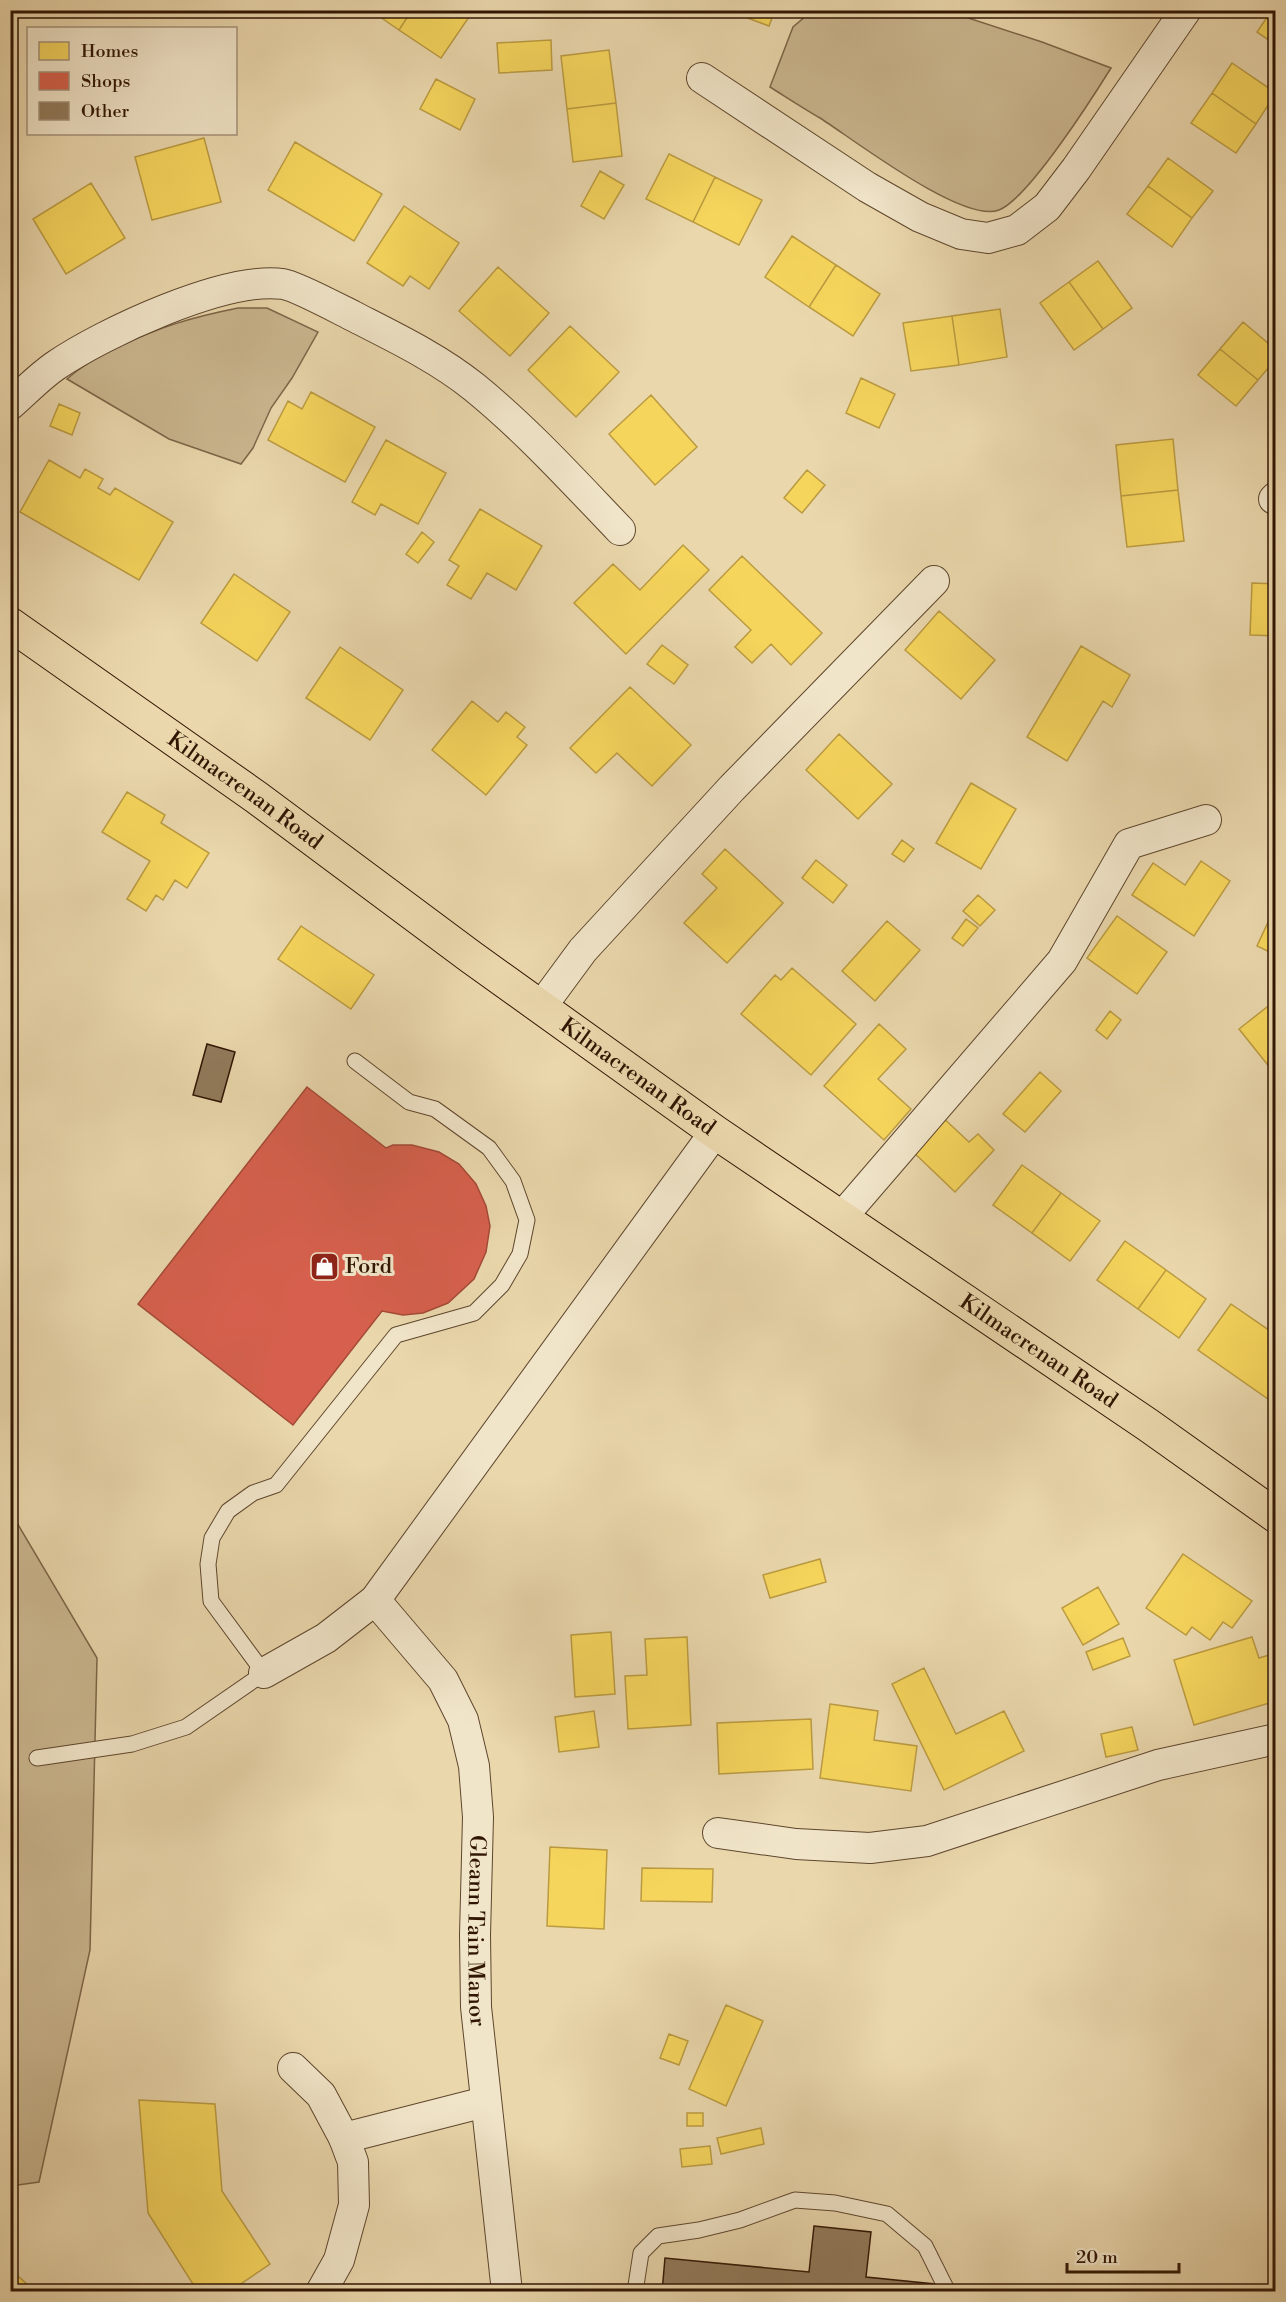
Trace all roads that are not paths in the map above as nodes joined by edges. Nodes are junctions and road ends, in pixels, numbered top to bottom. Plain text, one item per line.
1 (1186, 10) edge
2 (702, 78) dead end
3 (10, 405) edge
4 (620, 530) dead end
5 (934, 581) dead end
6 (10, 624) edge
7 (1206, 820) dead end
8 (541, 1007) junction
9 (355, 1061) dead end
10 (715, 1132) junction
11 (841, 1218) junction
12 (1275, 1516) edge
13 (375, 1600) junction
14 (264, 1673) junction
15 (1275, 1739) edge
16 (37, 1758) dead end
17 (718, 1833) dead end
18 (294, 2068) dead end
19 (485, 2102) junction
20 (344, 2138) junction
21 (321, 2292) edge
22 (507, 2292) edge
23 (635, 2292) edge
24 (948, 2292) edge

1 - 2 street
3 - 4 street
5 - 8 street
6 - 8 main road, Kilmacrenan Road
7 - 11 street
8 - 10 main road, Kilmacrenan Road
9 - 14 lane
10 - 11 main road, Kilmacrenan Road
10 - 13 street
11 - 12 main road, Kilmacrenan Road
13 - 14 street
13 - 19 street, Gleann Tain Manor
14 - 16 lane
15 - 17 street
18 - 20 street
19 - 20 street
19 - 22 street, Gleann Tain Manor
20 - 21 street
23 - 24 lane

